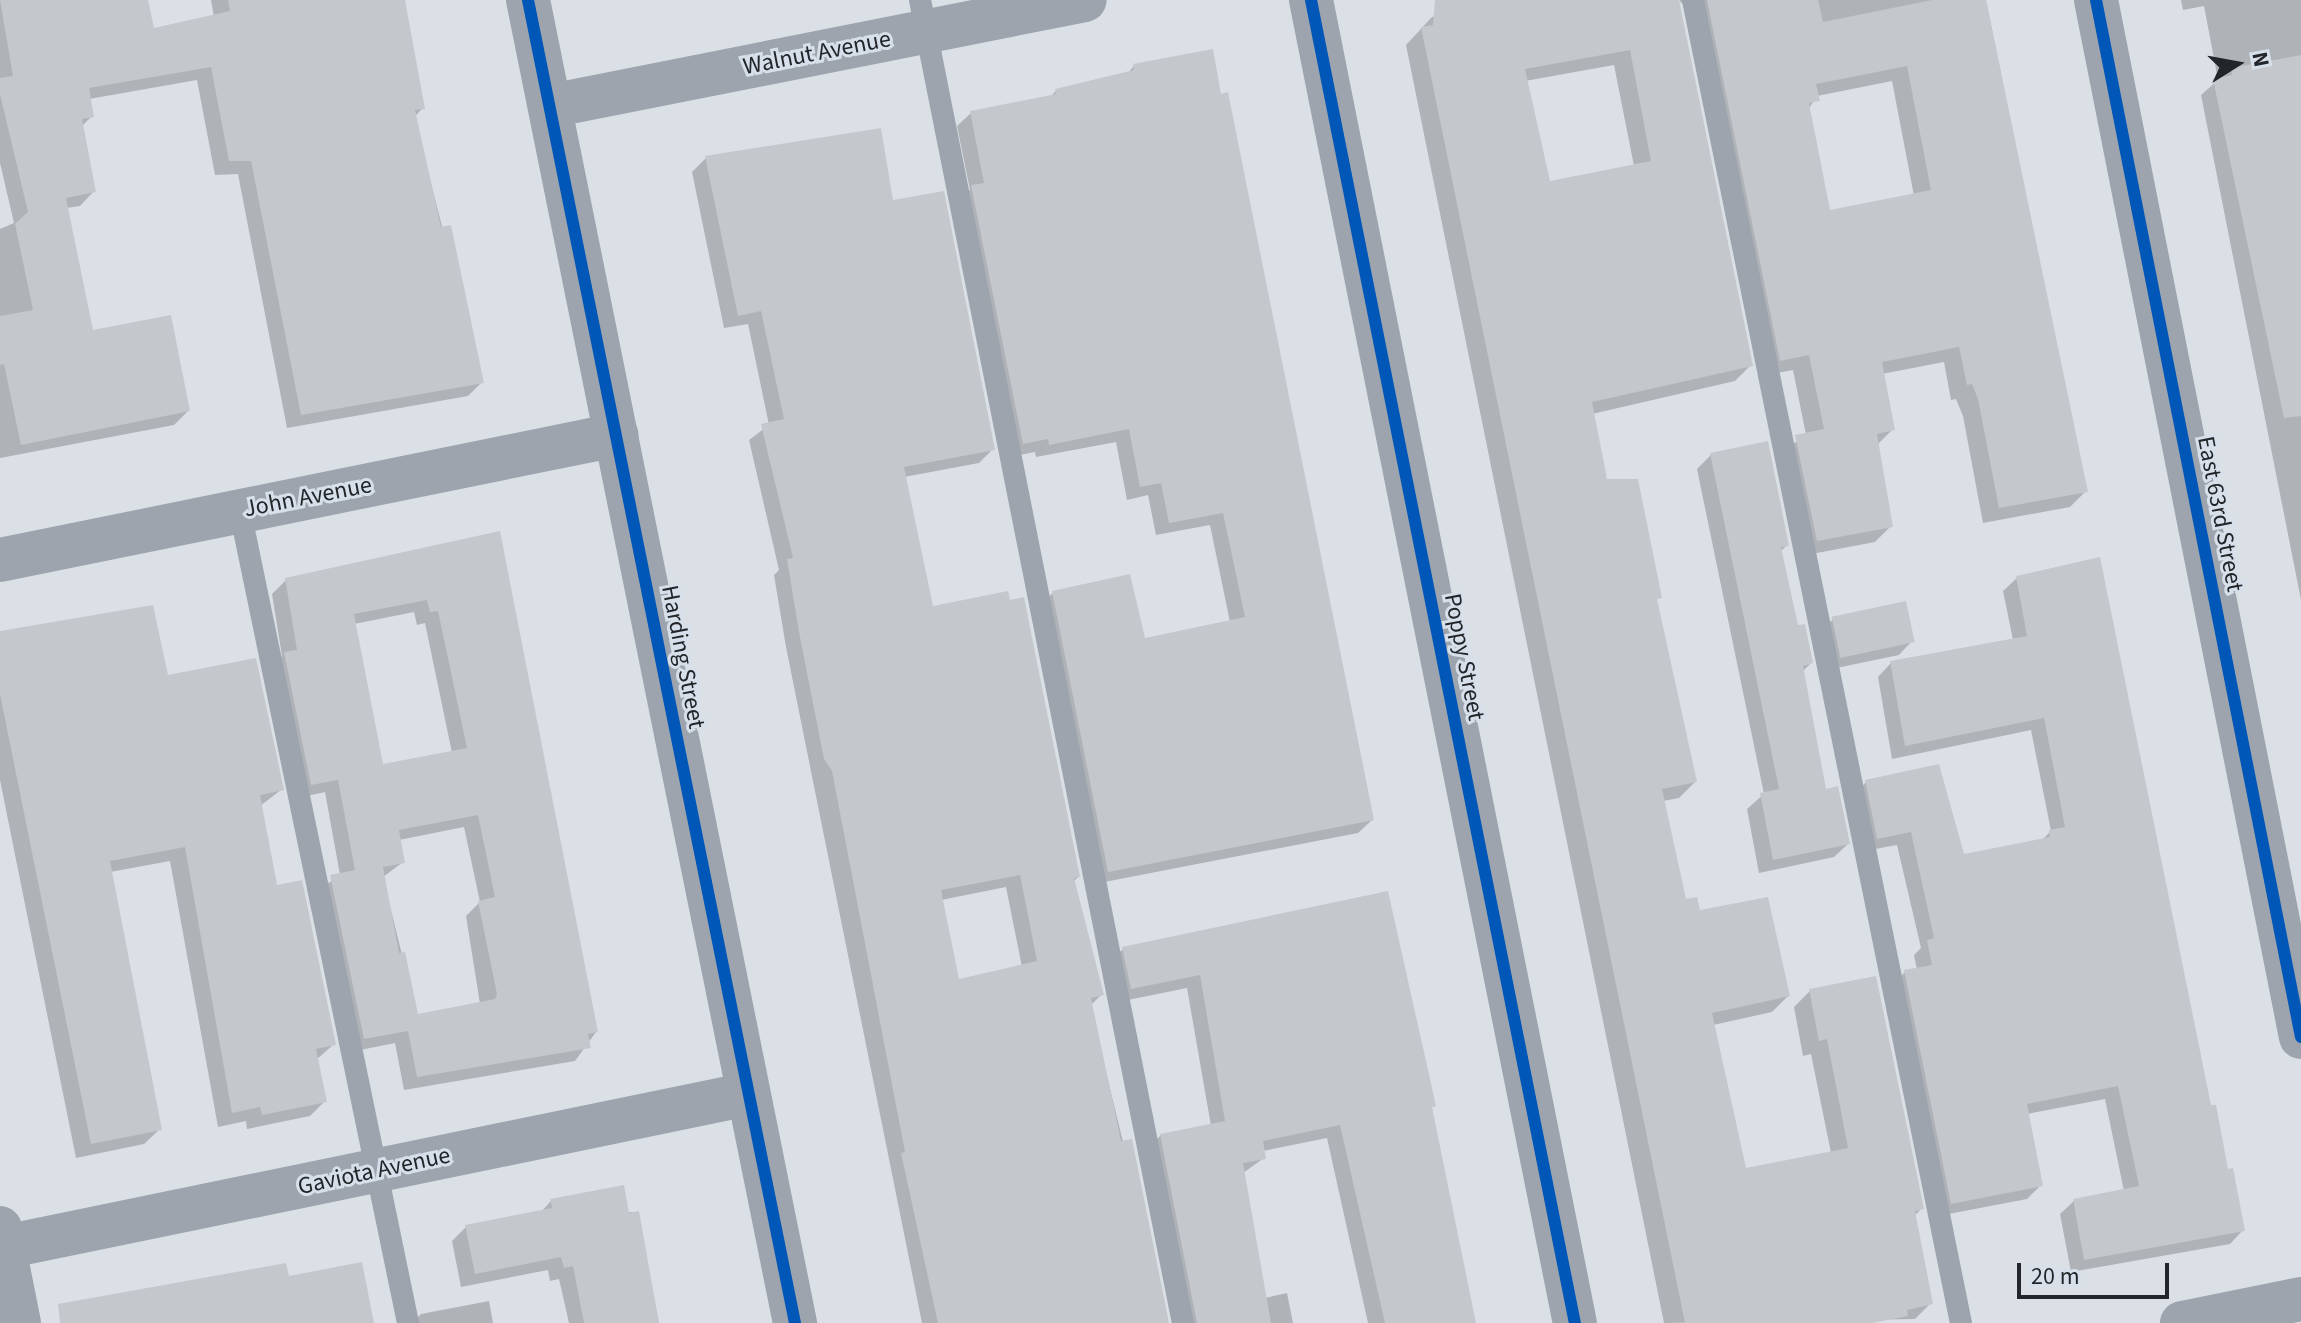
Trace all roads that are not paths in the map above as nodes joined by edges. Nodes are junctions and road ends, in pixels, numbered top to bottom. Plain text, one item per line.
1 (528, 0) edge
2 (1085, 0) edge
3 (1311, 0) edge
4 (1693, 0) edge
5 (2096, 0) edge
6 (923, 16) edge
7 (550, 106) junction
8 (616, 435) junction
9 (240, 511) junction
10 (0, 560) edge
11 (2301, 1037) edge
12 (748, 1094) junction
13 (379, 1170) junction
14 (1, 1241) edge
15 (2301, 1299) edge
16 (19, 1323) edge
17 (408, 1323) edge
18 (795, 1323) edge
19 (1183, 1323) edge
20 (1575, 1323) edge
21 (1961, 1323) edge
22 (2182, 1323) edge

1 - 7 street, Harding Street
2 - 6 street, Walnut Avenue
3 - 20 street, Poppy Street
4 - 21 lane
5 - 11 street, East 63rd Street
6 - 7 street, Walnut Avenue
6 - 19 lane
7 - 8 street, Harding Street
8 - 9 street, John Avenue
8 - 12 street, Harding Street
9 - 10 street, John Avenue
9 - 13 lane
12 - 13 street, Gaviota Avenue
12 - 18 street, Harding Street
13 - 14 street, Gaviota Avenue
13 - 17 lane
14 - 16 street
15 - 22 street

